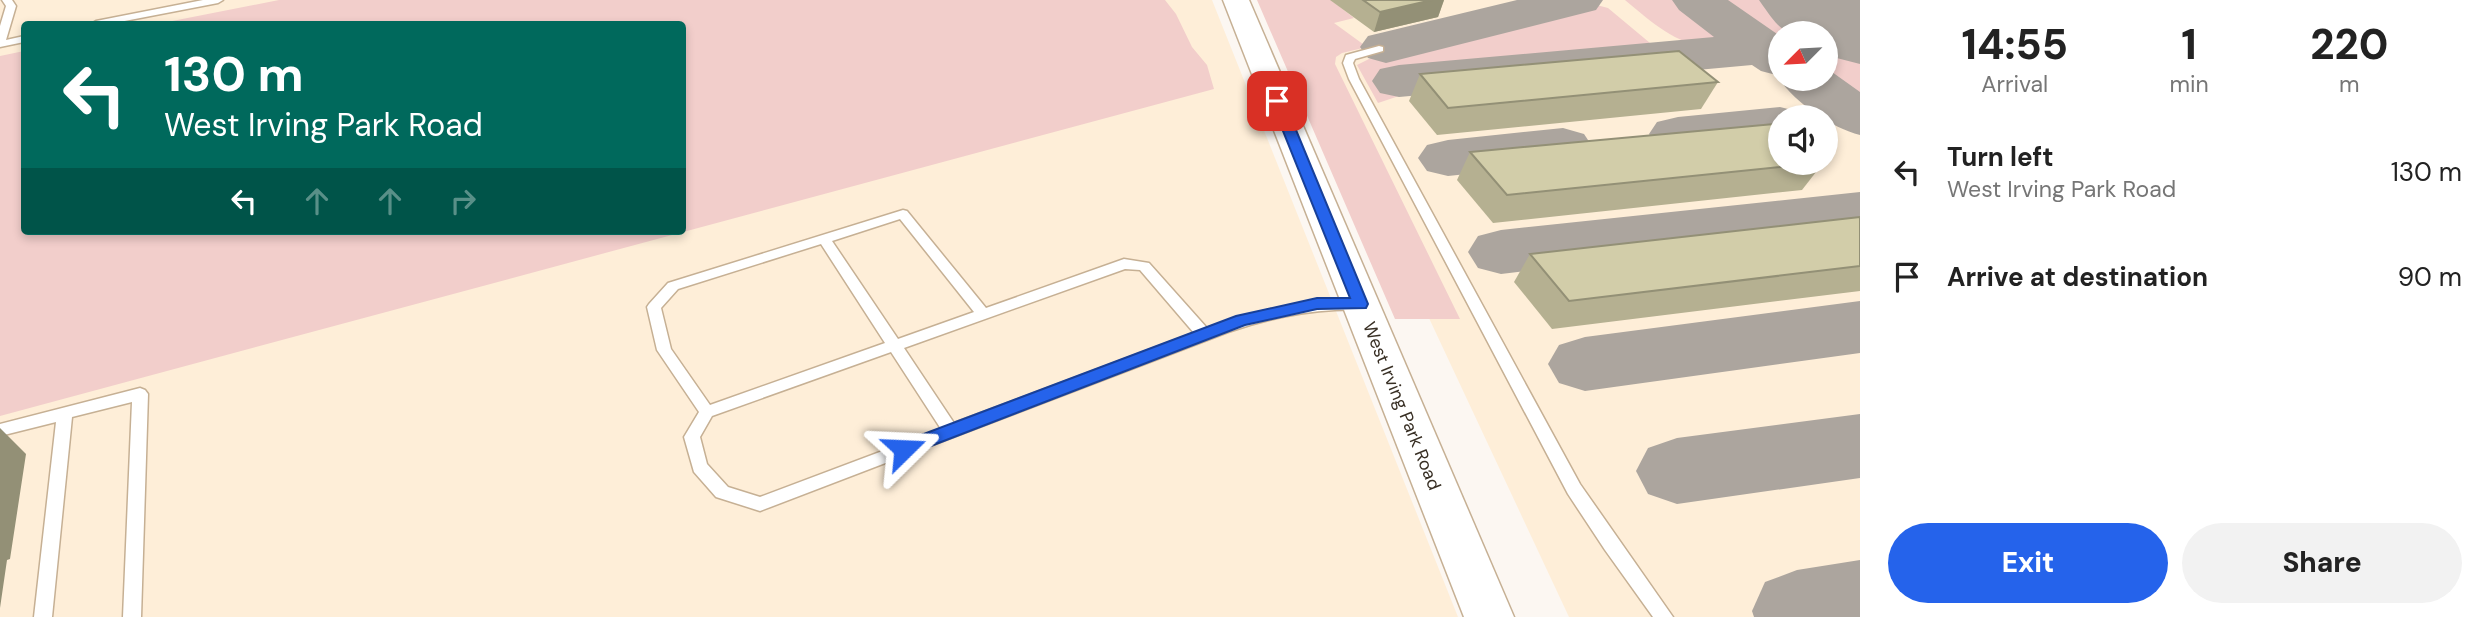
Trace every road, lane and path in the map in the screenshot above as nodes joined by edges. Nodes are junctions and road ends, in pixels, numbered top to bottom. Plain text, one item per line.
1 (8, 0) edge
2 (218, 0) edge
3 (1236, 0) edge
4 (111, 21) edge
5 (21, 40) edge
6 (0, 44) edge
7 (1379, 49) dead end
8 (824, 239) junction
9 (1360, 304) junction
10 (982, 314) junction
11 (1204, 335) junction
12 (895, 345) junction
13 (707, 412) junction
14 (65, 413) junction
15 (0, 430) edge
16 (951, 431) junction
17 (43, 617) edge
18 (132, 617) edge
19 (1489, 617) edge
20 (1664, 617) edge

1 - 6 lane
2 - 4 lane
3 - 9 main road, West Irving Park Road
5 - 6 lane
7 - 20 lane
8 - 10 lane
8 - 12 lane
8 - 13 lane
9 - 11 lane
9 - 19 main road, West Irving Park Road
10 - 11 lane
10 - 12 lane
11 - 16 lane
12 - 13 lane
12 - 16 lane
13 - 16 lane
14 - 15 lane
14 - 17 lane
14 - 18 lane

